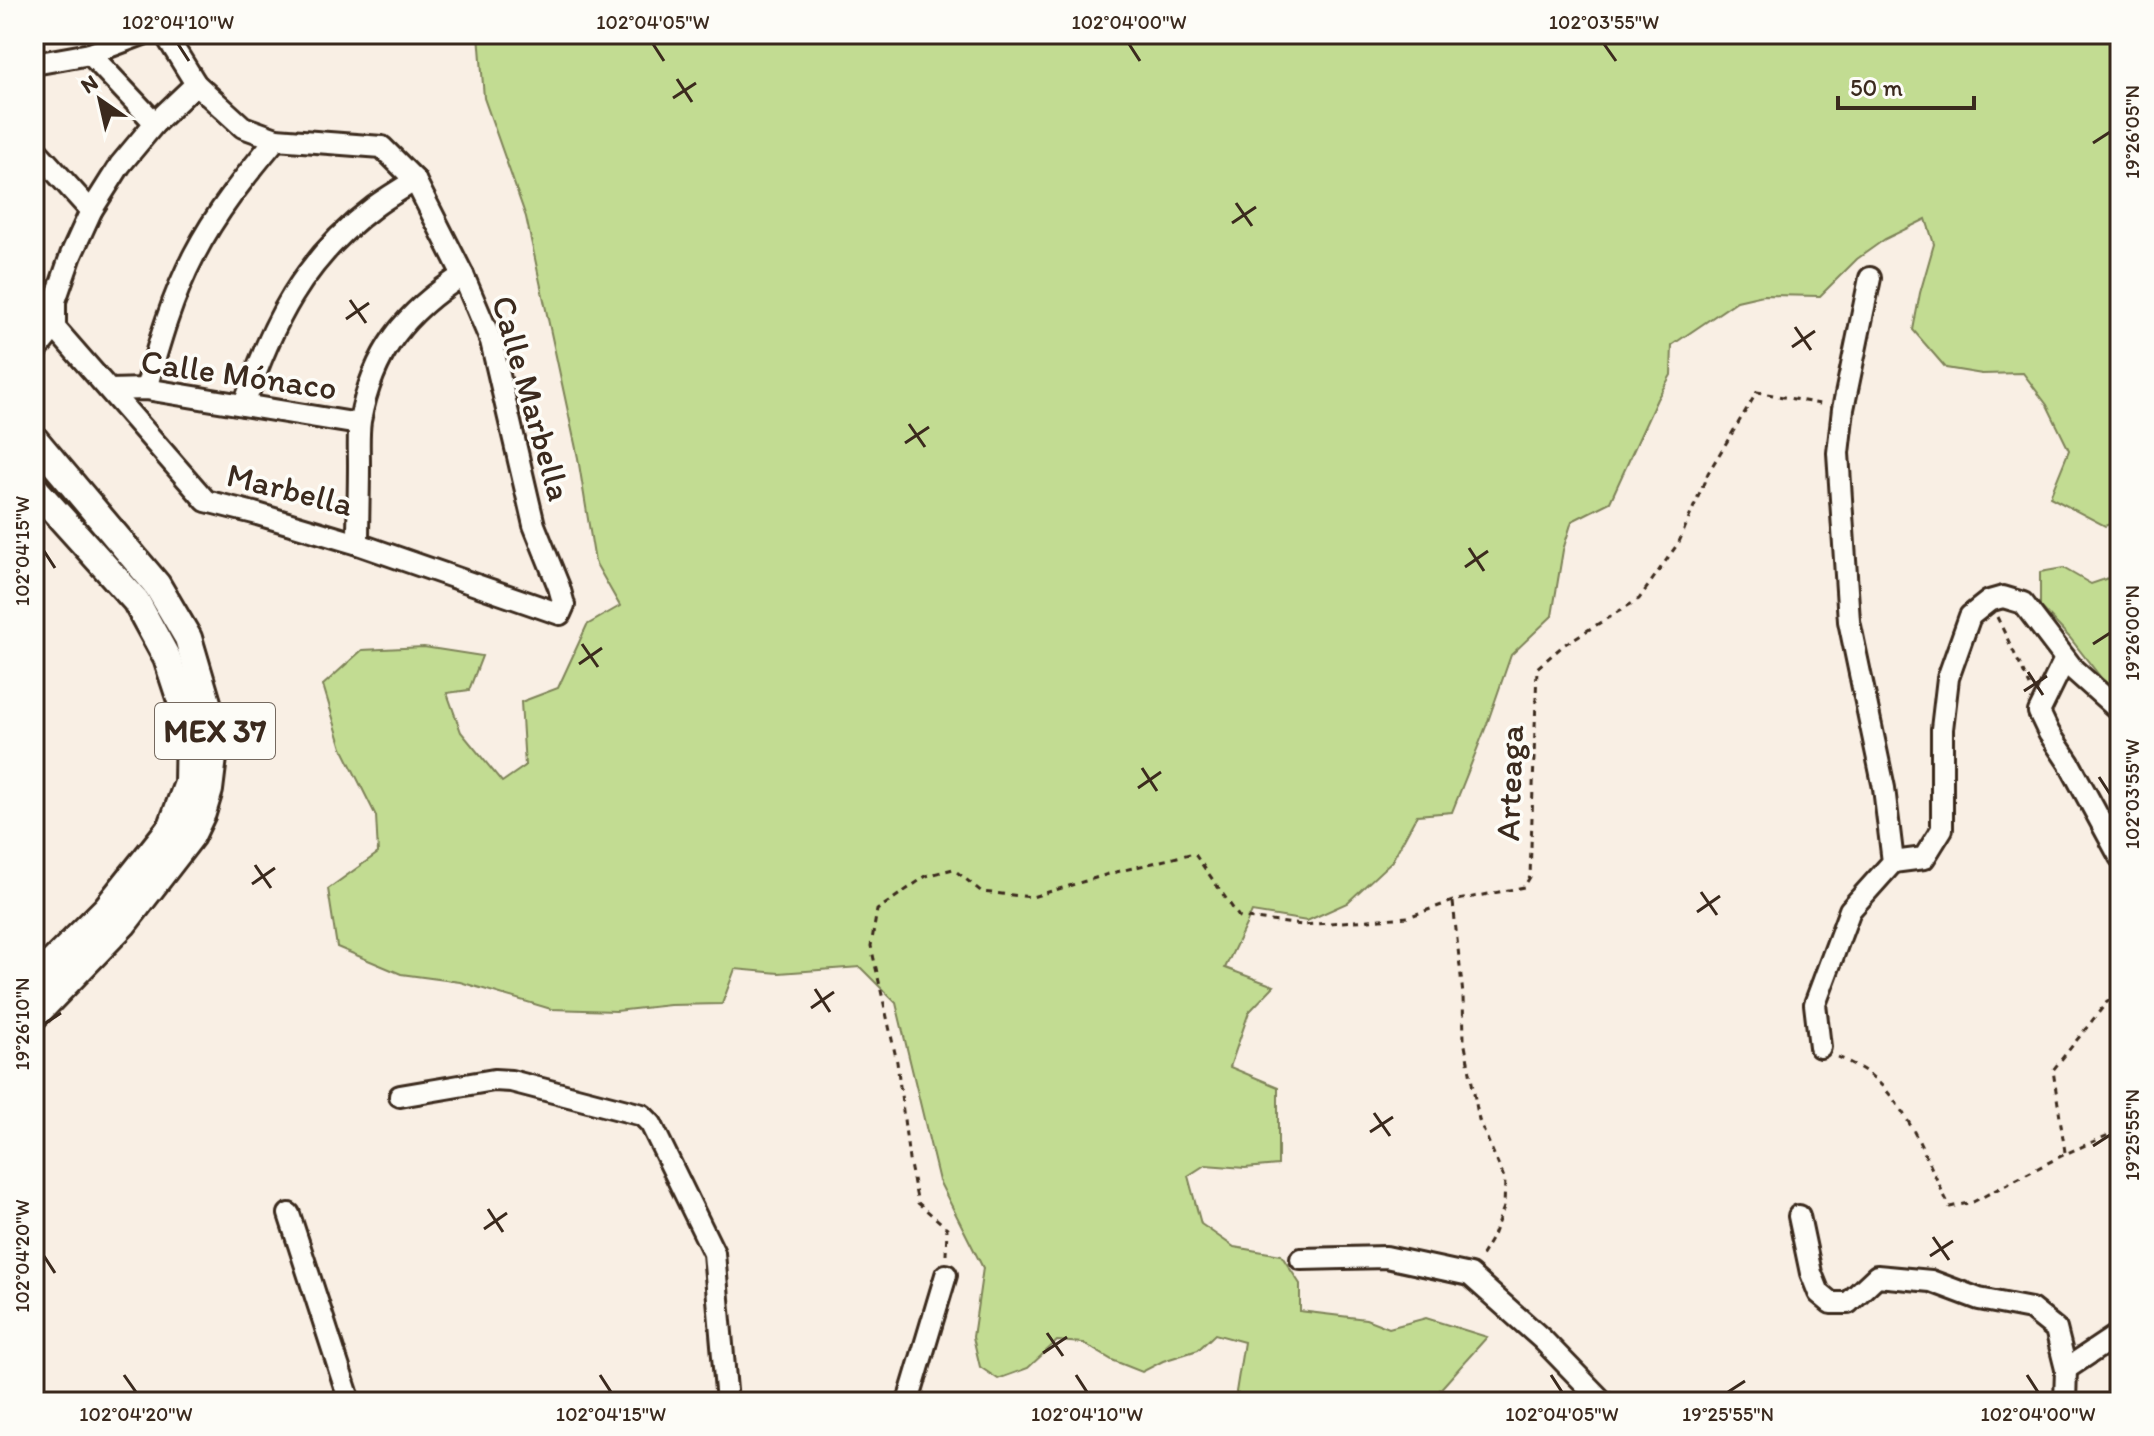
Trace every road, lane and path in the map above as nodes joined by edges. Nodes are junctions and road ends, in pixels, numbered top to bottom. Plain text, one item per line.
1 (143, 34) edge
2 (165, 34) edge
3 (90, 54) junction
4 (34, 64) edge
5 (196, 84) junction
6 (155, 123) junction
7 (276, 139) junction
8 (34, 148) edge
9 (415, 180) junction
10 (91, 211) junction
11 (463, 275) junction
12 (1870, 278) dead end
13 (41, 308) edge
14 (55, 327) junction
15 (34, 353) edge
16 (146, 389) junction
17 (110, 390) junction
18 (244, 405) junction
19 (1843, 409) junction
20 (359, 424) junction
21 (34, 439) edge
22 (34, 488) edge
23 (358, 544) junction
24 (1989, 601) junction
25 (2065, 659) junction
26 (2120, 711) edge
27 (2039, 712) junction
28 (2120, 857) edge
29 (1893, 862) junction
30 (1453, 901) junction
31 (34, 981) edge
32 (2120, 996) edge
33 (34, 1016) edge
34 (1820, 1047) joint
35 (400, 1096) dead end
36 (2120, 1130) edge
37 (2065, 1154) junction
38 (289, 1214) dead end
39 (1799, 1216) dead end
40 (1301, 1259) dead end
41 (946, 1275) joint
42 (1470, 1275) junction
43 (2120, 1333) edge
44 (2066, 1369) junction
45 (350, 1402) edge
46 (727, 1402) edge
47 (908, 1402) edge
48 (1603, 1402) edge
49 (2065, 1402) edge

1 - 3 street
2 - 5 street, Calle Marbella
3 - 4 street
3 - 6 street
5 - 6 street
5 - 7 street, Calle Marbella
6 - 10 street
7 - 9 street, Calle Marbella
7 - 16 street
8 - 10 street
9 - 11 street, Calle Marbella
9 - 18 street
10 - 13 street
11 - 20 street, Marbella
11 - 23 street, Calle Marbella
12 - 19 street
13 - 14 street
14 - 15 street
14 - 17 street, Marbella
16 - 17 street, Calle Mónaco
16 - 18 street, Calle Mónaco
17 - 23 street, Marbella
18 - 20 street, Calle Mónaco
19 - 29 street
19 - 30 path, Arteaga
20 - 23 street, Marbella
21 - 33 main road, MEX 37
22 - 31 main road, MEX 37
24 - 25 street
24 - 27 path
24 - 29 street
25 - 26 street
25 - 27 street
27 - 28 street
29 - 34 street
30 - 41 path
30 - 42 path
32 - 37 path
34 - 37 path
35 - 46 street
36 - 37 path
38 - 45 street
39 - 44 street
40 - 42 street
41 - 47 street
42 - 48 street
43 - 44 street
44 - 49 street

